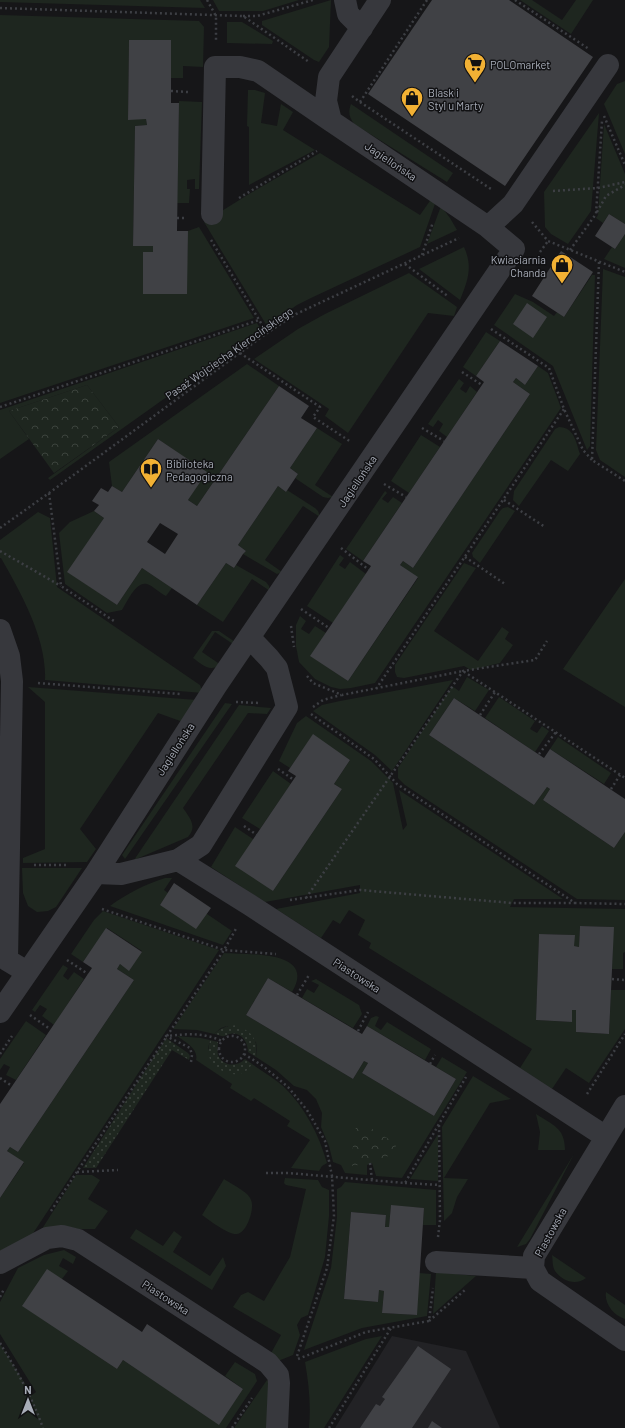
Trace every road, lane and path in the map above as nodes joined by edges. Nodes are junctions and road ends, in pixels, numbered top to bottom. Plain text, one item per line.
1 (207, 0) edge
2 (313, 0) edge
3 (345, 0) edge
4 (380, 0) edge
5 (427, 0) edge
6 (515, 0) edge
7 (0, 8) edge
8 (216, 16) junction
9 (243, 16) junction
10 (362, 28) junction
11 (608, 65) joint
12 (215, 67) junction
13 (329, 77) junction
14 (360, 102) junction
15 (603, 112) dead end
16 (331, 121) junction
17 (317, 151) dead end
18 (625, 183) edge
19 (598, 188) junction
20 (552, 192) dead end
21 (442, 196) junction
22 (512, 204) junction
23 (212, 214) joint
24 (596, 214) junction
25 (488, 228) junction
26 (209, 238) dead end
27 (570, 250) junction
28 (422, 256) junction
29 (599, 262) junction
30 (405, 264) junction
31 (625, 272) edge
32 (470, 314) junction
33 (259, 320) junction
34 (267, 333) junction
35 (240, 354) junction
36 (458, 369) dead end
37 (482, 386) dead end
38 (0, 407) edge
39 (564, 409) junction
40 (420, 426) dead end
41 (444, 441) dead end
42 (374, 456) junction
43 (592, 460) junction
44 (625, 481) edge
45 (383, 484) dead end
46 (49, 493) junction
47 (406, 497) dead end
48 (504, 500) junction
49 (545, 527) dead end
50 (0, 528) edge
51 (341, 548) dead end
52 (0, 551) edge
53 (465, 557) junction
54 (369, 570) dead end
55 (505, 584) dead end
56 (61, 586) junction
57 (302, 609) dead end
58 (114, 621) dead end
59 (291, 626) dead end
60 (329, 628) dead end
61 (0, 630) edge
62 (250, 638) junction
63 (547, 641) dead end
64 (294, 648) dead end
65 (463, 671) junction
66 (305, 673) dead end
67 (12, 681) junction
68 (376, 689) junction
69 (495, 692) junction
70 (210, 696) junction
71 (307, 712) dead end
72 (480, 715) dead end
73 (556, 732) junction
74 (539, 754) dead end
75 (273, 764) dead end
76 (620, 775) junction
77 (391, 777) junction
78 (625, 778) edge
79 (294, 780) dead end
80 (611, 789) dead end
81 (242, 824) dead end
82 (257, 835) dead end
83 (178, 860) junction
84 (9, 865) junction
85 (96, 873) junction
86 (306, 898) junction
87 (575, 903) junction
88 (106, 904) dead end
89 (625, 904) edge
90 (250, 905) junction
91 (237, 926) junction
92 (244, 930) dead end
93 (224, 950) junction
94 (284, 954) dead end
95 (65, 958) dead end
96 (311, 971) dead end
97 (27, 972) junction
98 (88, 974) dead end
99 (612, 979) dead end
100 (625, 980) edge
101 (297, 995) dead end
102 (370, 1008) dead end
103 (0, 1012) edge
104 (28, 1013) dead end
105 (50, 1029) dead end
106 (358, 1031) dead end
107 (625, 1034) edge
108 (166, 1036) junction
109 (222, 1041) junction
110 (244, 1054) junction
111 (191, 1062) dead end
112 (467, 1077) dead end
113 (0, 1078) edge
114 (12, 1086) dead end
115 (583, 1100) dead end
116 (625, 1106) edge
117 (439, 1124) junction
118 (606, 1137) junction
119 (370, 1164) dead end
120 (118, 1170) dead end
121 (76, 1172) junction
122 (266, 1172) dead end
123 (332, 1176) junction
124 (372, 1180) junction
125 (405, 1182) junction
126 (440, 1185) junction
127 (48, 1214) dead end
128 (24, 1250) junction
129 (436, 1262) junction
130 (0, 1263) edge
131 (494, 1266) junction
132 (533, 1268) junction
133 (0, 1297) edge
134 (429, 1321) junction
135 (391, 1328) junction
136 (625, 1340) edge
137 (0, 1343) edge
138 (274, 1369) junction
139 (43, 1428) edge
140 (232, 1428) edge
141 (277, 1428) edge
142 (329, 1428) edge

1 - 8 path
2 - 9 path
3 - 10 street
4 - 10 street
5 - 14 path
6 - 11 path
7 - 8 path
8 - 9 path
8 - 12 path
9 - 13 path
10 - 13 street
11 - 22 street
12 - 16 street, Jagiellońska
12 - 23 street
13 - 14 path
13 - 16 street
14 - 22 path
15 - 19 path
16 - 21 street, Jagiellońska
17 - 23 path
18 - 19 path
18 - 24 path
19 - 20 path
19 - 24 path
21 - 25 street, Jagiellońska
21 - 28 path
22 - 25 street
22 - 27 path
24 - 27 path
25 - 28 path, Pasaż Wojciecha Kierocińskiego
25 - 32 street, Jagiellońska
26 - 33 path
27 - 29 path
28 - 30 path, Pasaż Wojciecha Kierocińskiego
29 - 31 path
29 - 43 path
30 - 32 path
30 - 34 path, Pasaż Wojciecha Kierocińskiego
32 - 39 path
32 - 42 street, Jagiellońska
33 - 34 path
33 - 38 path
34 - 35 path, Pasaż Wojciecha Kierocińskiego
35 - 42 path
35 - 46 path, Pasaż Wojciecha Kierocińskiego
36 - 37 path
39 - 43 path
39 - 48 path
40 - 41 path
42 - 62 street, Jagiellońska
43 - 44 path
45 - 47 path
46 - 50 path, Pasaż Wojciecha Kierocińskiego
46 - 56 path
48 - 49 path
48 - 53 path
51 - 54 path
52 - 56 path
53 - 55 path
53 - 68 path
56 - 58 path
57 - 60 path
59 - 64 path
61 - 67 street
62 - 70 street, Jagiellońska
62 - 83 street
63 - 65 path
65 - 68 path
65 - 69 path
65 - 77 path
66 - 68 path
67 - 70 path
67 - 84 street
69 - 72 path
69 - 73 path
70 - 85 street, Jagiellońska
71 - 77 path
73 - 74 path
73 - 76 path
75 - 79 path
76 - 78 path
76 - 80 path
77 - 86 path
77 - 87 path
81 - 82 path
83 - 85 street
83 - 90 street, Piastowska
84 - 85 path
84 - 97 street
85 - 97 street, Jagiellońska
86 - 87 path
86 - 90 path
87 - 89 path
88 - 93 path
90 - 91 path
90 - 118 street, Piastowska
91 - 92 path
91 - 93 path
93 - 94 path
93 - 108 path
95 - 98 path
96 - 101 path
97 - 103 street, Jagiellońska
99 - 100 path
102 - 106 path
104 - 105 path
107 - 115 path
108 - 109 path
108 - 111 path
108 - 121 path
109 - 110 path
109 - 110 path
110 - 123 path
112 - 117 path
113 - 114 path
116 - 118 street, Piastowska
117 - 125 path
117 - 126 path
118 - 132 street, Piastowska
119 - 124 path
120 - 121 path
121 - 127 path
122 - 123 path
123 - 124 path
123 - 135 path
124 - 125 path
125 - 126 path
126 - 129 path
128 - 130 street, Piastowska
128 - 133 path
128 - 138 street, Piastowska
129 - 131 street
129 - 134 path
131 - 132 street
131 - 134 path
132 - 136 street, Piastowska
134 - 135 path
135 - 142 path
137 - 139 path
138 - 140 path
138 - 141 street

